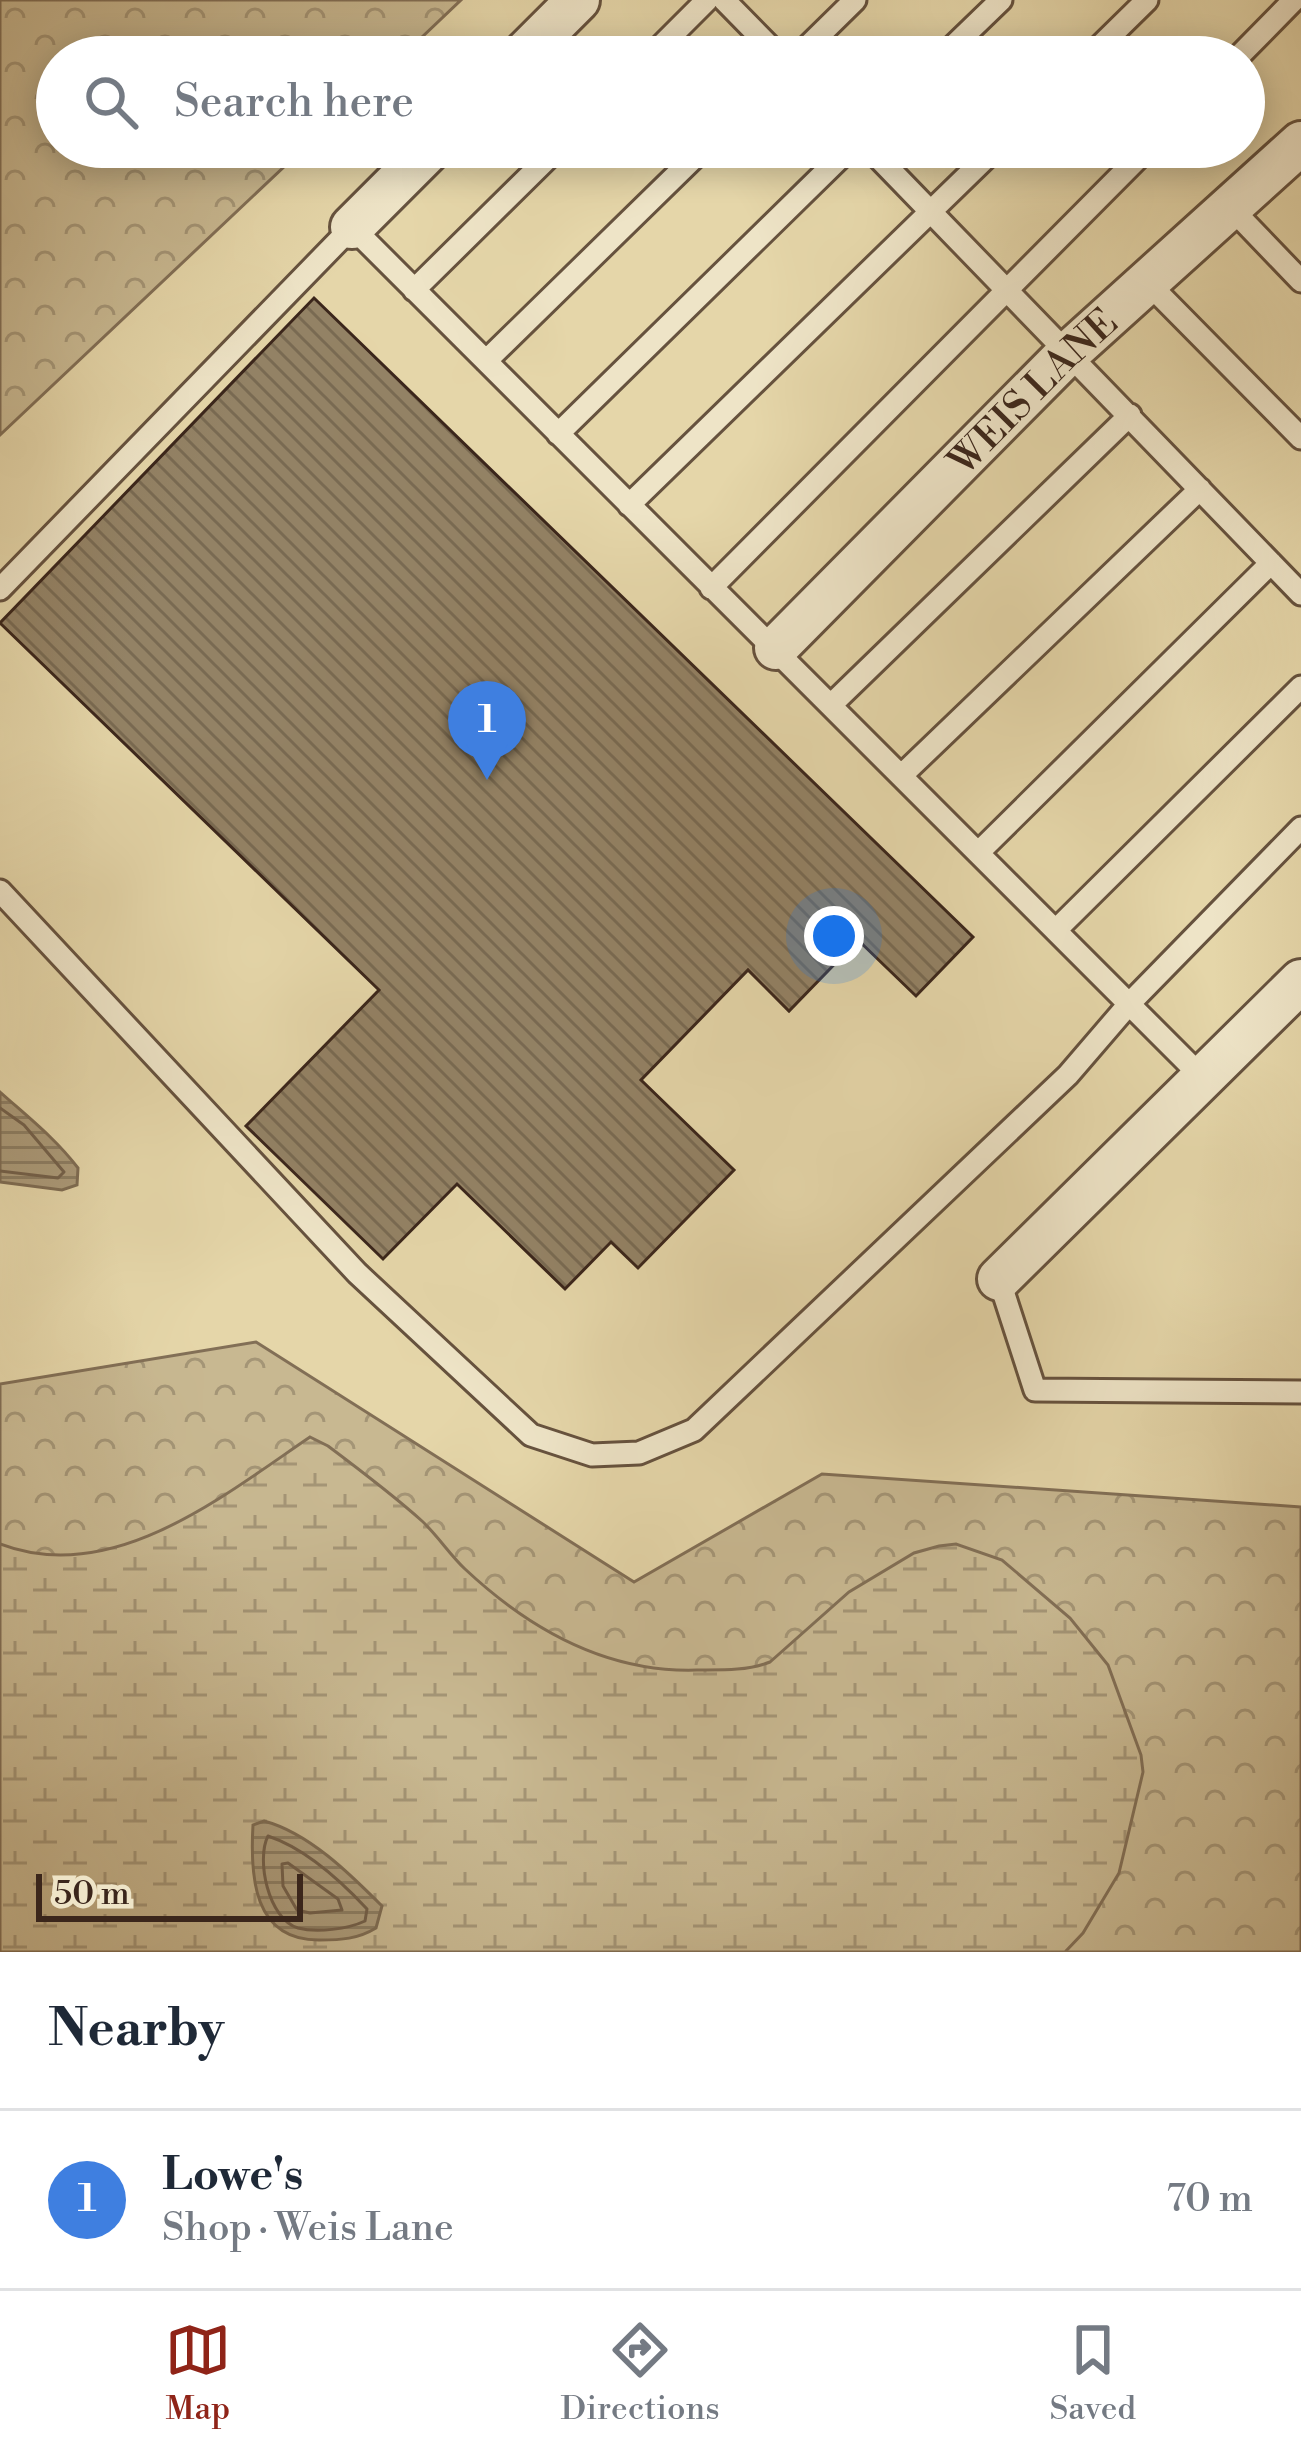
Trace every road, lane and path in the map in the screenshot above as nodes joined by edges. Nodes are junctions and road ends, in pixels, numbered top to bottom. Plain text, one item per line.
1 (578, 0) edge
2 (707, 0) edge
3 (724, 0) edge
4 (855, 0) edge
5 (1000, 0) edge
6 (1147, 0) edge
7 (1294, 0) edge
8 (542, 36) edge
9 (671, 36) edge
10 (759, 36) edge
11 (818, 36) edge
12 (963, 36) edge
13 (1110, 36) edge
14 (1259, 36) edge
15 (1299, 150) edge
16 (411, 168) edge
17 (538, 168) edge
18 (684, 168) edge
19 (829, 168) edge
20 (889, 168) edge
21 (975, 168) edge
22 (1128, 168) edge
23 (1230, 207) junction
24 (931, 211) junction
25 (352, 227) junction
26 (1301, 280) edge
27 (1147, 282) junction
28 (414, 290) junction
29 (1008, 290) junction
30 (1070, 352) junction
31 (486, 362) junction
32 (1130, 415) junction
33 (558, 434) junction
34 (1301, 438) edge
35 (1201, 489) junction
36 (629, 505) junction
37 (1271, 563) junction
38 (711, 588) junction
39 (0, 589) edge
40 (1301, 594) edge
41 (776, 648) junction
42 (1301, 687) edge
43 (832, 704) junction
44 (902, 776) junction
45 (1301, 828) edge
46 (979, 852) junction
47 (0, 891) edge
48 (1056, 930) junction
49 (1301, 981) edge
50 (1130, 1004) junction
51 (1203, 1078) junction
52 (999, 1279) joint
53 (1301, 1392) edge

1 - 8 street
2 - 9 lane
3 - 10 lane
4 - 11 lane
5 - 12 lane
6 - 13 lane
7 - 14 lane
15 - 23 street, WEIS LANE
16 - 25 street
17 - 28 lane
18 - 31 lane
19 - 33 lane
20 - 24 lane
21 - 24 lane
22 - 29 lane
23 - 26 lane
23 - 27 street, WEIS LANE
24 - 29 lane
24 - 36 lane
25 - 28 lane
25 - 39 lane
27 - 30 street, WEIS LANE
27 - 34 lane
28 - 31 lane
29 - 30 lane
29 - 38 lane
30 - 32 lane
30 - 41 street, WEIS LANE
31 - 33 lane
32 - 35 lane
32 - 43 lane
33 - 36 lane
35 - 37 lane
35 - 44 lane
36 - 38 lane
37 - 40 lane
37 - 46 lane
38 - 41 lane
41 - 43 lane
42 - 48 lane
43 - 44 lane
44 - 46 lane
45 - 50 lane
46 - 48 lane
47 - 50 lane
48 - 50 lane
49 - 51 street
50 - 51 lane
51 - 52 street
52 - 53 lane

